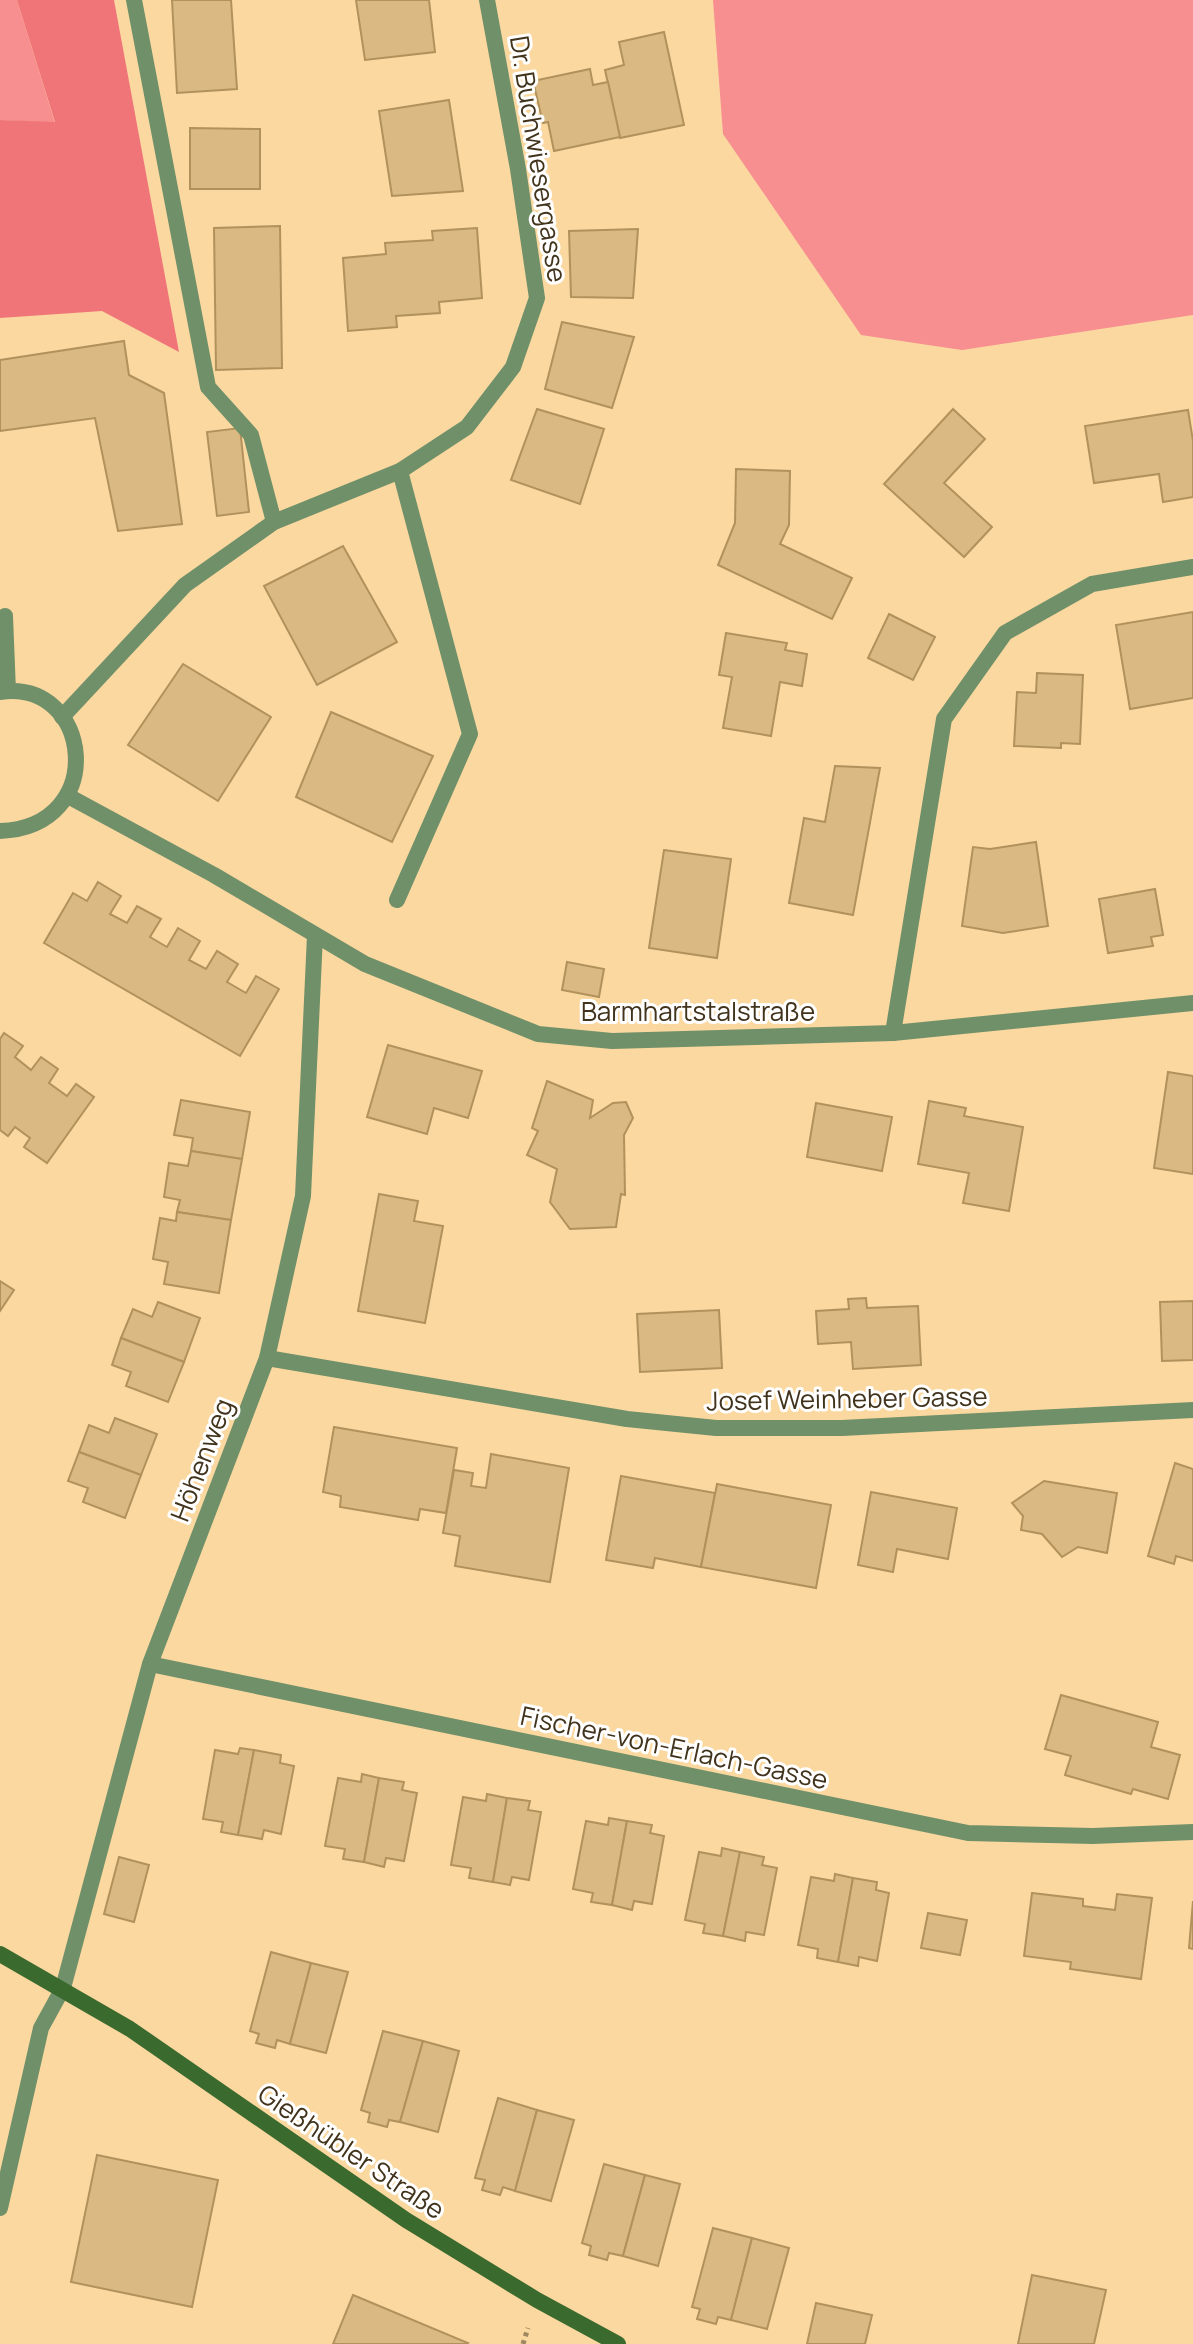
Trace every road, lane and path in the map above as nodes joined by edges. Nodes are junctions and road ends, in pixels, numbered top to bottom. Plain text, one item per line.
1 (134, 0) edge
2 (487, 0) edge
3 (400, 471) junction
4 (274, 522) junction
5 (1193, 567) edge
6 (5, 616) dead end
7 (4, 691) edge
8 (62, 717) junction
9 (68, 796) junction
10 (0, 831) edge
11 (397, 900) dead end
12 (315, 935) junction
13 (1193, 1003) edge
14 (893, 1033) junction
15 (267, 1358) junction
16 (1193, 1410) edge
17 (150, 1664) junction
18 (1193, 1832) edge
19 (0, 1954) edge
20 (63, 1988) junction
21 (0, 2208) edge
22 (618, 2344) edge

1 - 4 street
2 - 3 street, Dr. Buchwiesergasse
3 - 4 street, Dr. Buchwiesergasse
3 - 11 street
4 - 8 street, Dr. Buchwiesergasse
5 - 14 street
6 - 7 street
7 - 8 street
8 - 9 street
9 - 10 street
9 - 12 street, Barmhartstalstraße
12 - 14 street, Barmhartstalstraße
12 - 15 street, Höhenweg
13 - 14 street, Barmhartstalstraße
15 - 16 street, Josef Weinheber Gasse
15 - 17 street, Höhenweg
17 - 18 street, Fischer-von-Erlach-Gasse
17 - 20 street, Höhenweg
19 - 20 main road, Gießhübler Straße
20 - 21 street, Höhenweg
20 - 22 main road, Gießhübler Straße

